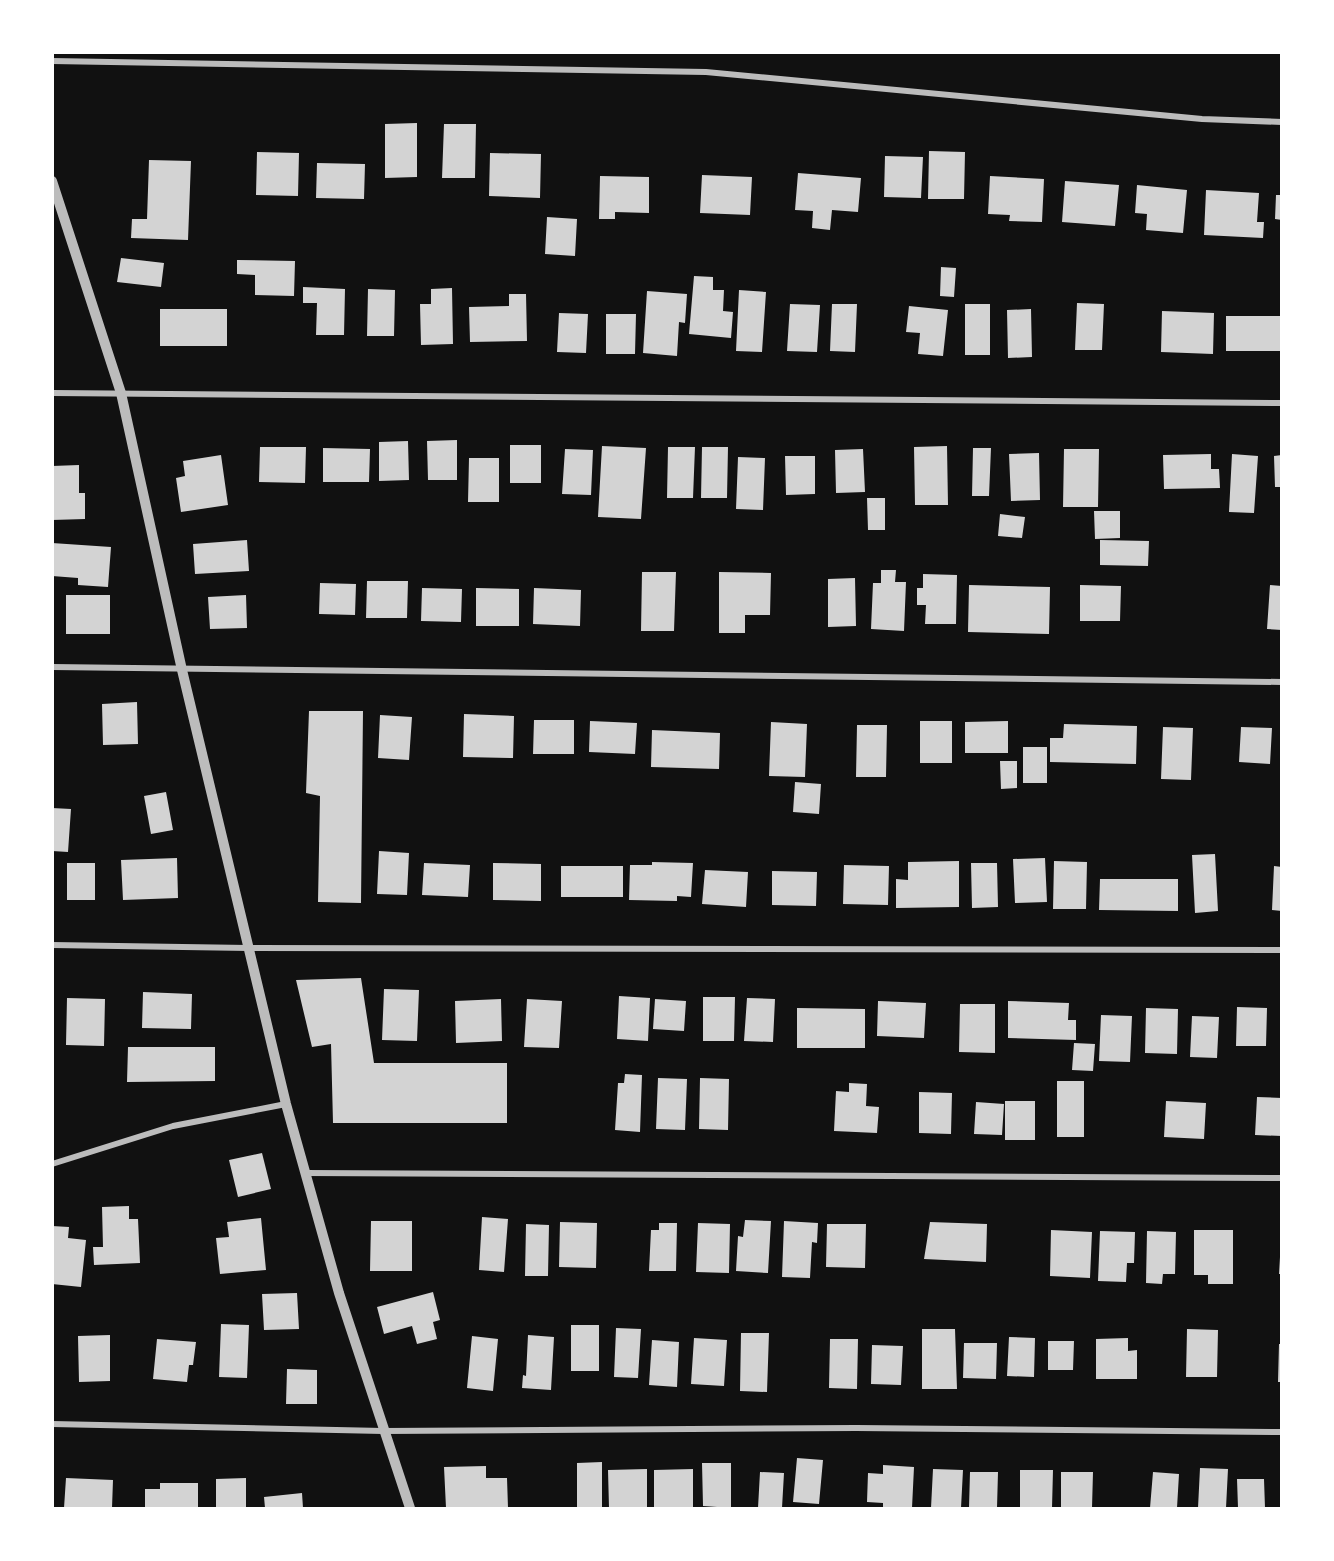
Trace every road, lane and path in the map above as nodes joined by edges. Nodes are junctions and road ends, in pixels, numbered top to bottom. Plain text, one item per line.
1 (52, 61) edge
2 (1281, 122) edge
3 (52, 181) edge
4 (52, 393) edge
5 (121, 393) junction
6 (1281, 403) edge
7 (52, 668) edge
8 (182, 670) junction
9 (1281, 682) edge
10 (52, 945) edge
11 (248, 948) junction
12 (1281, 950) edge
13 (286, 1104) junction
14 (52, 1164) edge
15 (305, 1173) junction
16 (1281, 1178) edge
17 (52, 1424) edge
18 (383, 1431) junction
19 (1281, 1432) edge
20 (410, 1509) edge

1 - 2 street
3 - 5 street
4 - 5 street
5 - 6 street
5 - 8 street
7 - 8 street
8 - 9 street
8 - 11 street
10 - 11 street
11 - 12 street
11 - 13 street
13 - 14 street
13 - 15 street
15 - 16 street
15 - 18 street
17 - 18 street
18 - 19 street
18 - 20 street

